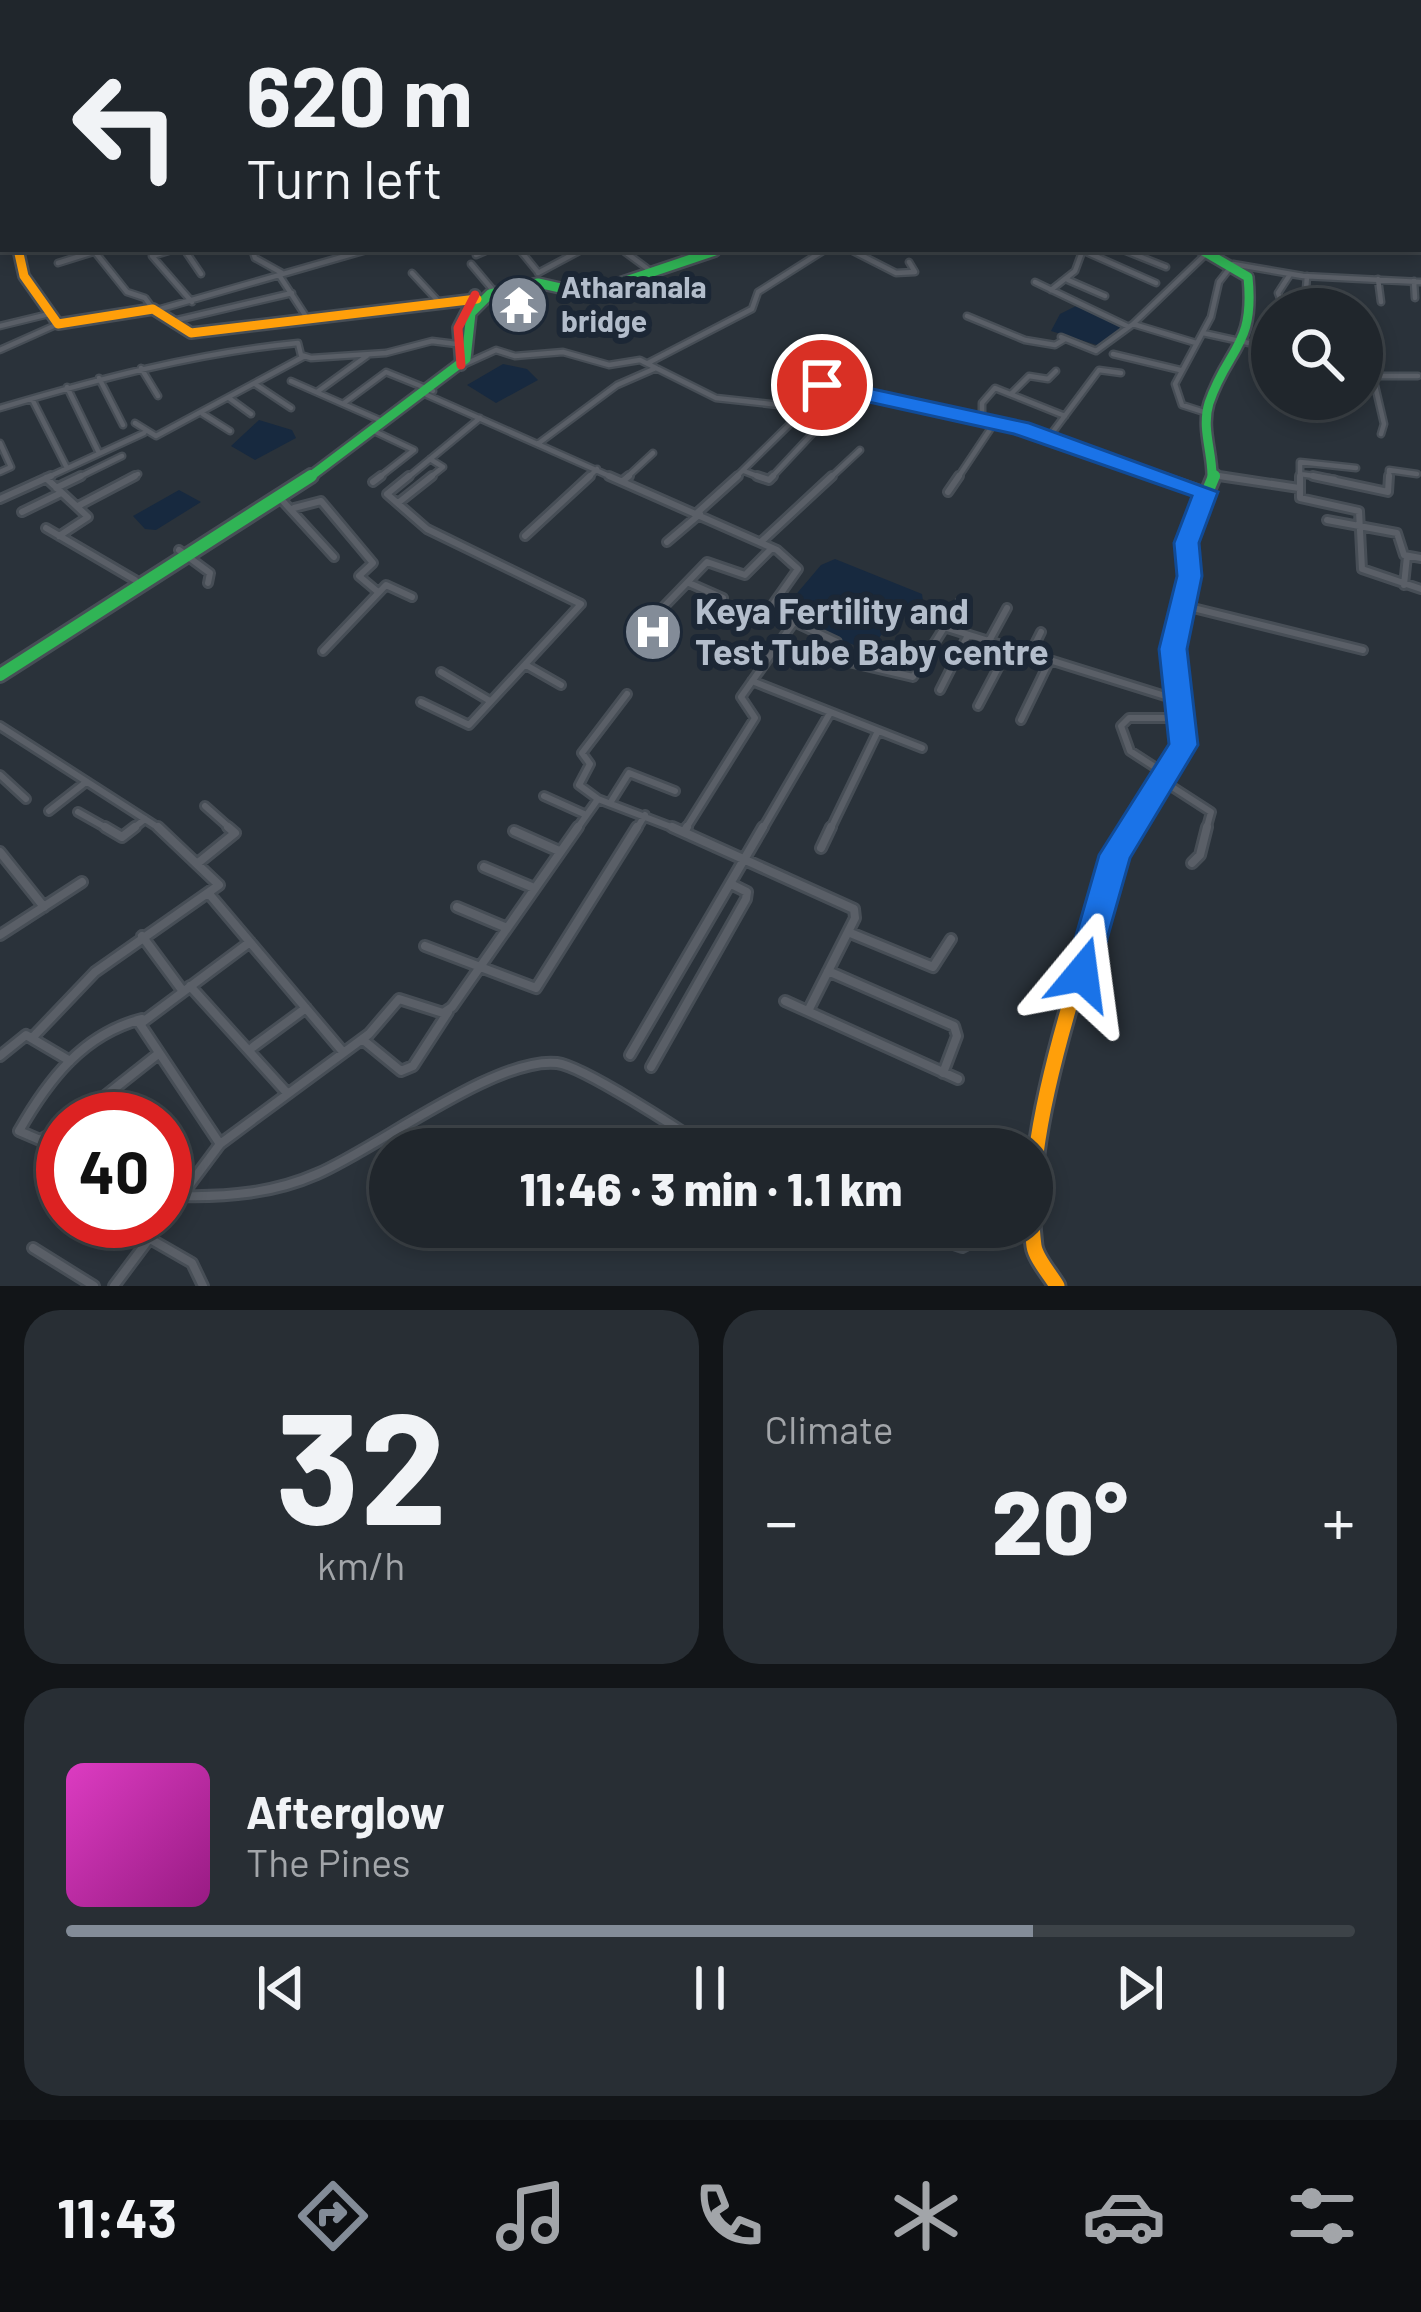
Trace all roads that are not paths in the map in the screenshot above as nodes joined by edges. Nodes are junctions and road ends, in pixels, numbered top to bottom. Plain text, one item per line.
1 (142, 0) edge
2 (150, 0) edge
3 (19, 252) edge
4 (92, 252) edge
5 (96, 252) edge
6 (165, 252) edge
7 (186, 252) edge
8 (253, 252) edge
9 (340, 252) edge
10 (357, 252) edge
11 (483, 252) edge
12 (521, 252) edge
13 (578, 252) edge
14 (625, 252) edge
15 (707, 252) edge
16 (707, 252) edge
17 (821, 252) edge
18 (855, 252) edge
19 (1084, 252) joint
20 (1128, 252) edge
21 (1199, 252) edge
22 (1206, 252) edge
23 (344, 255) junction
24 (476, 255) dead end
25 (909, 262) dead end
26 (58, 263) dead end
27 (471, 264) dead end
28 (1233, 264) junction
29 (1166, 267) dead end
30 (648, 269) junction
31 (280, 273) junction
32 (412, 273) dead end
33 (201, 274) dead end
34 (1291, 274) junction
35 (1307, 276) junction
36 (537, 277) junction
37 (1378, 278) junction
38 (1067, 280) junction
39 (1417, 281) edge
40 (1035, 283) dead end
41 (1156, 283) dead end
42 (1281, 288) edge
43 (1306, 288) edge
44 (1379, 288) edge
45 (492, 289) junction
46 (1051, 290) junction
47 (587, 292) junction
48 (292, 293) junction
49 (1106, 296) dead end
50 (1414, 298) dead end
51 (440, 300) junction
52 (192, 302) junction
53 (470, 306) junction
54 (155, 310) junction
55 (967, 316) dead end
56 (307, 317) junction
57 (53, 319) junction
58 (170, 322) junction
59 (1130, 325) junction
60 (0, 326) edge
61 (1203, 333) junction
62 (461, 335) junction
63 (1196, 343) junction
64 (1241, 343) junction
65 (1251, 345) edge
66 (0, 350) edge
67 (369, 354) junction
68 (1113, 354) dead end
69 (303, 357) junction
70 (464, 362) junction
71 (648, 363) junction
72 (141, 368) junction
73 (656, 368) junction
74 (1180, 370) junction
75 (1056, 371) dead end
76 (1121, 374) dead end
77 (1383, 376) edge
78 (1418, 376) dead end
79 (99, 378) junction
80 (291, 381) dead end
81 (255, 384) junction
82 (67, 387) junction
83 (317, 392) junction
84 (430, 393) junction
85 (1011, 394) junction
86 (158, 396) dead end
87 (229, 398) junction
88 (32, 399) junction
89 (344, 403) junction
90 (0, 408) edge
91 (291, 408) dead end
92 (794, 409) junction
93 (201, 413) junction
94 (1207, 413) junction
95 (251, 414) dead end
96 (1065, 416) junction
97 (481, 418) junction
98 (982, 419) junction
99 (1383, 420) edge
100 (995, 422) junction
101 (135, 423) dead end
102 (123, 425) dead end
103 (382, 428) junction
104 (230, 431) dead end
105 (144, 433) junction
106 (813, 433) dead end
107 (1381, 434) dead end
108 (1049, 437) junction
109 (0, 442) edge
110 (538, 443) junction
111 (114, 446) junction
112 (860, 450) dead end
113 (99, 453) junction
114 (653, 453) dead end
115 (430, 459) junction
116 (68, 468) junction
117 (1356, 468) dead end
118 (597, 469) junction
119 (744, 471) junction
120 (0, 472) edge
121 (139, 474) dead end
122 (1300, 474) junction
123 (1417, 474) dead end
124 (1214, 475) junction
125 (45, 478) junction
126 (624, 480) junction
127 (373, 482) dead end
128 (291, 486) junction
129 (1299, 488) junction
130 (59, 490) junction
131 (948, 492) dead end
132 (1206, 492) junction
133 (277, 496) junction
134 (0, 499) edge
135 (398, 503) junction
136 (77, 506) junction
137 (294, 508) junction
138 (22, 512) dead end
139 (698, 513) junction
140 (1327, 520) dead end
141 (1360, 526) junction
142 (46, 528) dead end
143 (59, 536) junction
144 (525, 536) dead end
145 (668, 542) dead end
146 (761, 542) junction
147 (772, 548) junction
148 (181, 552) junction
149 (1408, 556) junction
150 (334, 557) dead end
151 (1421, 558) edge
152 (135, 580) junction
153 (208, 583) dead end
154 (689, 583) junction
155 (1404, 585) junction
156 (1421, 589) edge
157 (378, 592) junction
158 (412, 597) dead end
159 (723, 598) dead end
160 (961, 601) dead end
161 (1186, 605) junction
162 (1007, 608) dead end
163 (795, 621) junction
164 (649, 622) dead end
165 (946, 627) junction
166 (1041, 632) dead end
167 (969, 634) junction
168 (989, 641) junction
169 (1009, 647) junction
170 (1363, 650) dead end
171 (322, 651) dead end
172 (1030, 654) junction
173 (1050, 660) junction
174 (526, 665) junction
175 (0, 672) edge
176 (442, 672) dead end
177 (752, 680) junction
178 (561, 685) dead end
179 (940, 690) dead end
180 (627, 694) dead end
181 (1178, 700) junction
182 (492, 701) junction
183 (422, 702) dead end
184 (978, 706) dead end
185 (830, 713) junction
186 (1178, 718) junction
187 (1021, 720) dead end
188 (0, 726) edge
189 (878, 731) junction
190 (922, 748) dead end
191 (0, 775) edge
192 (1165, 778) junction
193 (86, 782) junction
194 (675, 791) dead end
195 (544, 796) dead end
196 (598, 799) junction
197 (26, 800) dead end
198 (611, 800) junction
199 (205, 806) dead end
200 (49, 811) dead end
201 (78, 812) dead end
202 (584, 814) junction
203 (645, 815) junction
204 (145, 819) junction
205 (514, 831) dead end
206 (684, 832) junction
207 (821, 848) dead end
208 (559, 851) junction
209 (0, 852) edge
210 (745, 861) junction
211 (1192, 862) dead end
212 (199, 863) junction
213 (484, 867) dead end
214 (82, 882) dead end
215 (731, 883) junction
216 (534, 888) junction
217 (210, 895) junction
218 (44, 907) junction
219 (458, 907) dead end
220 (507, 928) junction
221 (848, 932) junction
222 (0, 934) edge
223 (142, 936) junction
224 (951, 939) dead end
225 (250, 942) junction
226 (425, 946) dead end
227 (480, 968) junction
228 (828, 971) junction
229 (186, 987) junction
230 (785, 1001) dead end
231 (306, 1008) junction
232 (808, 1011) junction
233 (448, 1012) junction
234 (142, 1019) junction
235 (33, 1037) junction
236 (362, 1040) junction
237 (253, 1047) junction
238 (344, 1052) junction
239 (158, 1054) junction
240 (630, 1055) dead end
241 (0, 1056) edge
242 (70, 1061) junction
243 (651, 1067) dead end
244 (943, 1073) junction
245 (958, 1079) dead end
246 (48, 1092) edge
247 (110, 1092) edge
248 (287, 1093) junction
249 (36, 1109) edge
250 (405, 1128) edge
251 (681, 1128) edge
252 (1042, 1128) edge
253 (36, 1138) edge
254 (220, 1144) junction
255 (369, 1146) edge
256 (192, 1182) edge
257 (192, 1199) edge
258 (33, 1248) dead end
259 (145, 1248) edge
260 (166, 1248) edge
261 (1033, 1248) edge
262 (94, 1286) edge
263 (114, 1286) edge
264 (203, 1286) edge
265 (1057, 1286) edge

1 - 2 street
3 - 57 main road
4 - 26 street
5 - 54 street
6 - 52 street
7 - 33 street
8 - 31 street
9 - 23 street
10 - 23 street
11 - 24 street
12 - 36 street
13 - 36 street
14 - 30 street
15 - 30 main road
16 - 47 main road
17 - 71 street
18 - 25 street
19 - 38 street
19 - 41 street
20 - 29 street
21 - 59 street
22 - 28 main road
23 - 31 street
27 - 45 street
28 - 34 street
28 - 61 street
28 - 64 main road
30 - 47 main road
31 - 48 street
31 - 52 street
32 - 51 street
34 - 35 street
34 - 42 street
35 - 37 street
35 - 43 street
36 - 45 main road
36 - 47 main road
37 - 39 street
37 - 44 street
38 - 46 street
38 - 49 street
39 - 50 street
40 - 46 street
45 - 53 main road
46 - 59 street
47 - 53 main road
48 - 56 street
48 - 58 street
51 - 53 main road
51 - 56 main road
52 - 54 street
53 - 62 main road
54 - 57 main road
54 - 58 main road
55 - 59 street
56 - 58 main road
57 - 60 street
57 - 66 street
59 - 63 street
61 - 63 street
61 - 64 street
62 - 67 street
62 - 70 main road
63 - 74 street
64 - 65 street
64 - 94 main road
67 - 69 street
67 - 83 street
68 - 74 street
69 - 72 street
69 - 81 street
70 - 71 street
70 - 84 main road
71 - 73 street
72 - 79 street
72 - 86 street
73 - 92 street
73 - 110 street
74 - 94 street
75 - 85 street
76 - 96 street
77 - 78 street
79 - 82 street
79 - 102 street
80 - 83 street
81 - 87 street
81 - 91 street
82 - 88 street
82 - 113 street
83 - 89 street
84 - 89 street
84 - 97 street
84 - 103 main road
85 - 96 street
85 - 98 street
87 - 93 street
87 - 95 street
88 - 90 street
88 - 116 street
89 - 103 street
92 - 98 street
92 - 119 street
93 - 104 street
93 - 105 street
94 - 124 main road
96 - 108 street
97 - 110 street
97 - 115 street
98 - 100 street
99 - 107 street
100 - 108 street
100 - 131 street
101 - 105 street
103 - 127 street
103 - 128 main road
105 - 111 street
106 - 119 street
108 - 132 street
109 - 120 street
110 - 118 street
111 - 113 street
111 - 130 street
112 - 146 street
113 - 116 street
114 - 126 street
115 - 135 street
115 - 135 street
116 - 125 street
117 - 122 street
118 - 126 street
118 - 144 street
119 - 139 street
121 - 136 street
122 - 123 street
122 - 129 street
124 - 129 street
124 - 132 main road
125 - 130 street
125 - 134 street
126 - 139 street
128 - 133 main road
128 - 148 main road
129 - 141 street
130 - 136 street
130 - 138 street
132 - 161 main road
133 - 137 street
133 - 148 main road
135 - 174 street
136 - 143 street
137 - 150 street
137 - 157 street
139 - 145 street
139 - 146 street
140 - 141 street
141 - 149 street
141 - 155 street
142 - 143 street
143 - 152 street
146 - 147 street
147 - 154 street
147 - 163 street
148 - 152 main road
148 - 153 street
148 - 175 main road
149 - 151 street
149 - 155 street
152 - 175 main road
154 - 159 street
154 - 164 street
155 - 156 street
157 - 158 street
157 - 171 street
160 - 165 street
161 - 170 street
161 - 181 main road
162 - 168 street
163 - 165 street
163 - 177 street
165 - 167 street
166 - 172 street
167 - 168 street
167 - 179 street
168 - 169 street
169 - 172 street
169 - 184 street
172 - 173 street
173 - 181 street
173 - 187 street
174 - 178 street
174 - 182 street
176 - 182 street
177 - 185 street
177 - 206 street
180 - 196 street
181 - 186 main road
182 - 183 street
185 - 189 street
185 - 210 street
186 - 192 main road
186 - 192 street
188 - 193 street
189 - 190 street
189 - 207 street
191 - 197 street
192 - 211 street
192 - 252 main road
193 - 200 street
193 - 204 street
194 - 198 street
195 - 202 street
196 - 198 street
196 - 202 street
198 - 203 street
199 - 212 street
201 - 204 street
202 - 208 street
203 - 206 street
203 - 227 street
204 - 212 street
205 - 208 street
206 - 210 street
208 - 216 street
209 - 218 street
210 - 215 street
210 - 221 street
212 - 217 street
213 - 216 street
214 - 218 street
215 - 240 street
215 - 243 street
216 - 220 street
217 - 223 street
217 - 225 street
218 - 222 street
219 - 220 street
220 - 227 street
221 - 224 street
221 - 228 street
223 - 229 street
223 - 235 street
225 - 229 street
225 - 231 street
226 - 227 street
227 - 233 street
228 - 232 street
228 - 244 street
229 - 234 street
229 - 237 street
230 - 232 street
231 - 237 street
231 - 238 street
232 - 244 street
233 - 236 street
233 - 236 street
234 - 239 street
234 - 242 street
235 - 241 street
235 - 242 street
236 - 238 street
237 - 248 street
238 - 248 street
239 - 247 street
239 - 254 street
242 - 246 street
244 - 245 street
248 - 254 street
249 - 253 street
250 - 251 street
254 - 256 street
255 - 257 street
258 - 262 street
259 - 263 street
260 - 264 street
261 - 265 main road

